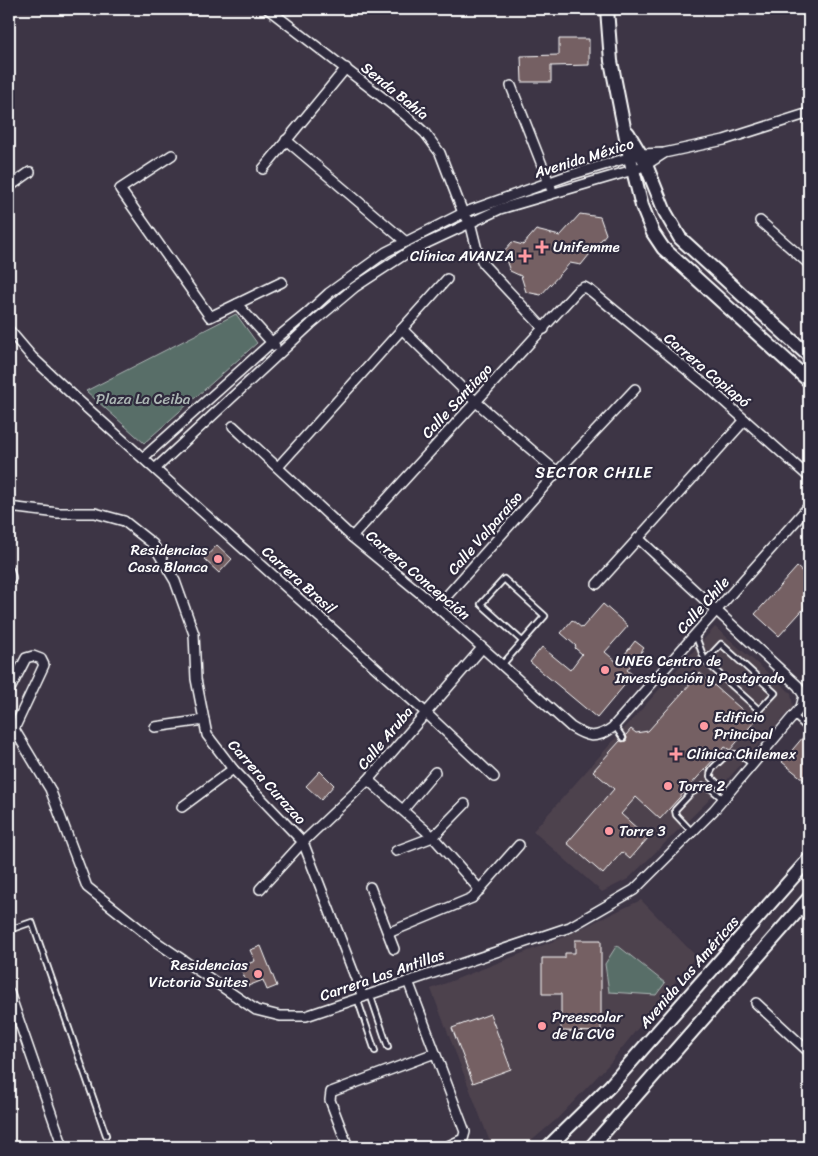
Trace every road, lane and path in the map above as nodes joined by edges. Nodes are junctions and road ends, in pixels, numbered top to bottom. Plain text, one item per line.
1 (268, 9) edge
2 (607, 9) edge
3 (279, 12) edge
4 (346, 68) junction
5 (511, 86) dead end
6 (809, 112) edge
7 (286, 140) junction
8 (172, 155) dead end
9 (638, 162) junction
10 (263, 169) dead end
11 (30, 172) dead end
12 (549, 182) junction
13 (9, 187) edge
14 (553, 193) junction
15 (463, 213) junction
16 (760, 221) dead end
17 (470, 222) junction
18 (406, 242) junction
19 (809, 264) edge
20 (446, 279) dead end
21 (282, 282) dead end
22 (584, 287) joint
23 (237, 304) junction
24 (402, 329) junction
25 (544, 329) junction
26 (9, 330) edge
27 (271, 342) junction
28 (280, 352) junction
29 (809, 356) edge
30 (809, 382) edge
31 (635, 389) dead end
32 (475, 400) junction
33 (745, 420) junction
34 (233, 426) dead end
35 (143, 458) junction
36 (278, 467) junction
37 (154, 469) junction
38 (557, 472) junction
39 (809, 477) edge
40 (809, 506) edge
41 (9, 508) edge
42 (352, 537) junction
43 (638, 538) junction
44 (597, 584) dead end
45 (437, 608) junction
46 (716, 610) junction
47 (695, 634) junction
48 (522, 641) junction
49 (482, 648) junction
50 (705, 661) junction
51 (502, 666) junction
52 (9, 691) edge
53 (425, 712) junction
54 (794, 716) junction
55 (204, 720) junction
56 (614, 725) junction
57 (11, 727) edge
58 (155, 727) dead end
59 (809, 730) edge
60 (592, 736) joint
61 (623, 738) dead end
62 (753, 765) junction
63 (233, 769) junction
64 (435, 772) dead end
65 (494, 777) dead end
66 (368, 780) junction
67 (725, 797) junction
68 (465, 804) dead end
69 (182, 807) dead end
70 (403, 810) junction
71 (692, 832) junction
72 (434, 837) junction
73 (303, 842) junction
74 (519, 845) dead end
75 (396, 851) dead end
76 (809, 859) edge
77 (370, 887) dead end
78 (260, 889) dead end
79 (480, 890) junction
80 (809, 898) edge
81 (9, 930) edge
82 (388, 933) junction
83 (394, 950) dead end
84 (408, 981) junction
85 (9, 992) edge
86 (363, 996) junction
87 (756, 1004) dead end
88 (388, 1047) dead end
89 (375, 1050) dead end
90 (809, 1052) edge
91 (435, 1053) junction
92 (106, 1135) dead end
93 (63, 1147) edge
94 (348, 1147) edge
95 (446, 1147) edge
96 (548, 1147) edge
97 (591, 1147) edge

1 - 3 street, Senda Bahía
2 - 9 main road
3 - 4 street, Senda Bahía
4 - 7 street
4 - 15 street, Senda Bahía
5 - 12 street
6 - 9 street, Avenida México
7 - 10 street
7 - 18 street
8 - 23 street
9 - 12 street, Avenida México
9 - 14 street, Avenida México
9 - 29 main road
9 - 30 main road
11 - 13 street
12 - 14 street
12 - 15 street, Avenida México
14 - 17 street, Avenida México
15 - 17 street, Senda Bahía
15 - 18 street, Avenida México
16 - 19 street
17 - 25 street
17 - 28 street, Avenida México
18 - 27 street, Avenida México
20 - 24 street
21 - 23 street
22 - 25 street, Calle Santiago
22 - 33 street, Carrera Copiapó
23 - 27 street
24 - 32 street
24 - 36 street
25 - 32 street, Calle Santiago
26 - 35 street, Carrera Brasil
27 - 28 street
27 - 35 street, Avenida México
28 - 37 street, Avenida México
31 - 38 street, Calle Valparaíso
32 - 38 street
32 - 42 street, Calle Santiago
33 - 39 street, Carrera Copiapó
33 - 43 street
34 - 36 street, Carrera Concepción
35 - 37 street, Carrera Brasil
36 - 42 street, Carrera Concepción
37 - 53 street, Carrera Brasil
38 - 45 street, Calle Valparaíso
40 - 46 street, Calle Chile
41 - 55 street, Carrera Curazao
42 - 45 street, Carrera Concepción
43 - 44 street
43 - 46 street
45 - 49 street, Carrera Concepción
46 - 47 street, Calle Chile
46 - 54 street, Carrera Las Antillas
47 - 50 lane
47 - 56 street, Calle Chile
48 - 48 lane
48 - 51 lane
49 - 51 street, Carrera Concepción
49 - 53 street, Calle Aruba
50 - 50 lane
51 - 60 street, Carrera Concepción
52 - 57 street
53 - 65 street, Carrera Brasil
53 - 66 street, Calle Aruba
54 - 59 lane
54 - 62 street, Carrera Las Antillas
55 - 58 street
55 - 63 street, Carrera Curazao
56 - 60 street, Calle Chile
56 - 61 lane
57 - 86 street, Carrera Las Antillas
62 - 67 street, Carrera Las Antillas
62 - 67 lane
63 - 69 street
63 - 73 street, Carrera Curazao
64 - 70 street
66 - 70 street
66 - 73 street, Calle Aruba
67 - 71 street, Carrera Las Antillas
67 - 71 lane
68 - 72 street
70 - 72 street
71 - 84 street, Carrera Las Antillas
72 - 75 street
72 - 79 street
73 - 78 street, Calle Aruba
73 - 86 street
74 - 79 street
76 - 96 main road, Avenida Las Américas
77 - 82 street
79 - 82 street
80 - 97 main road
81 - 92 lane
82 - 83 street
84 - 86 street, Carrera Las Antillas
84 - 91 street
85 - 93 street
86 - 88 lane
86 - 89 lane
87 - 90 street
91 - 94 street
91 - 95 street

